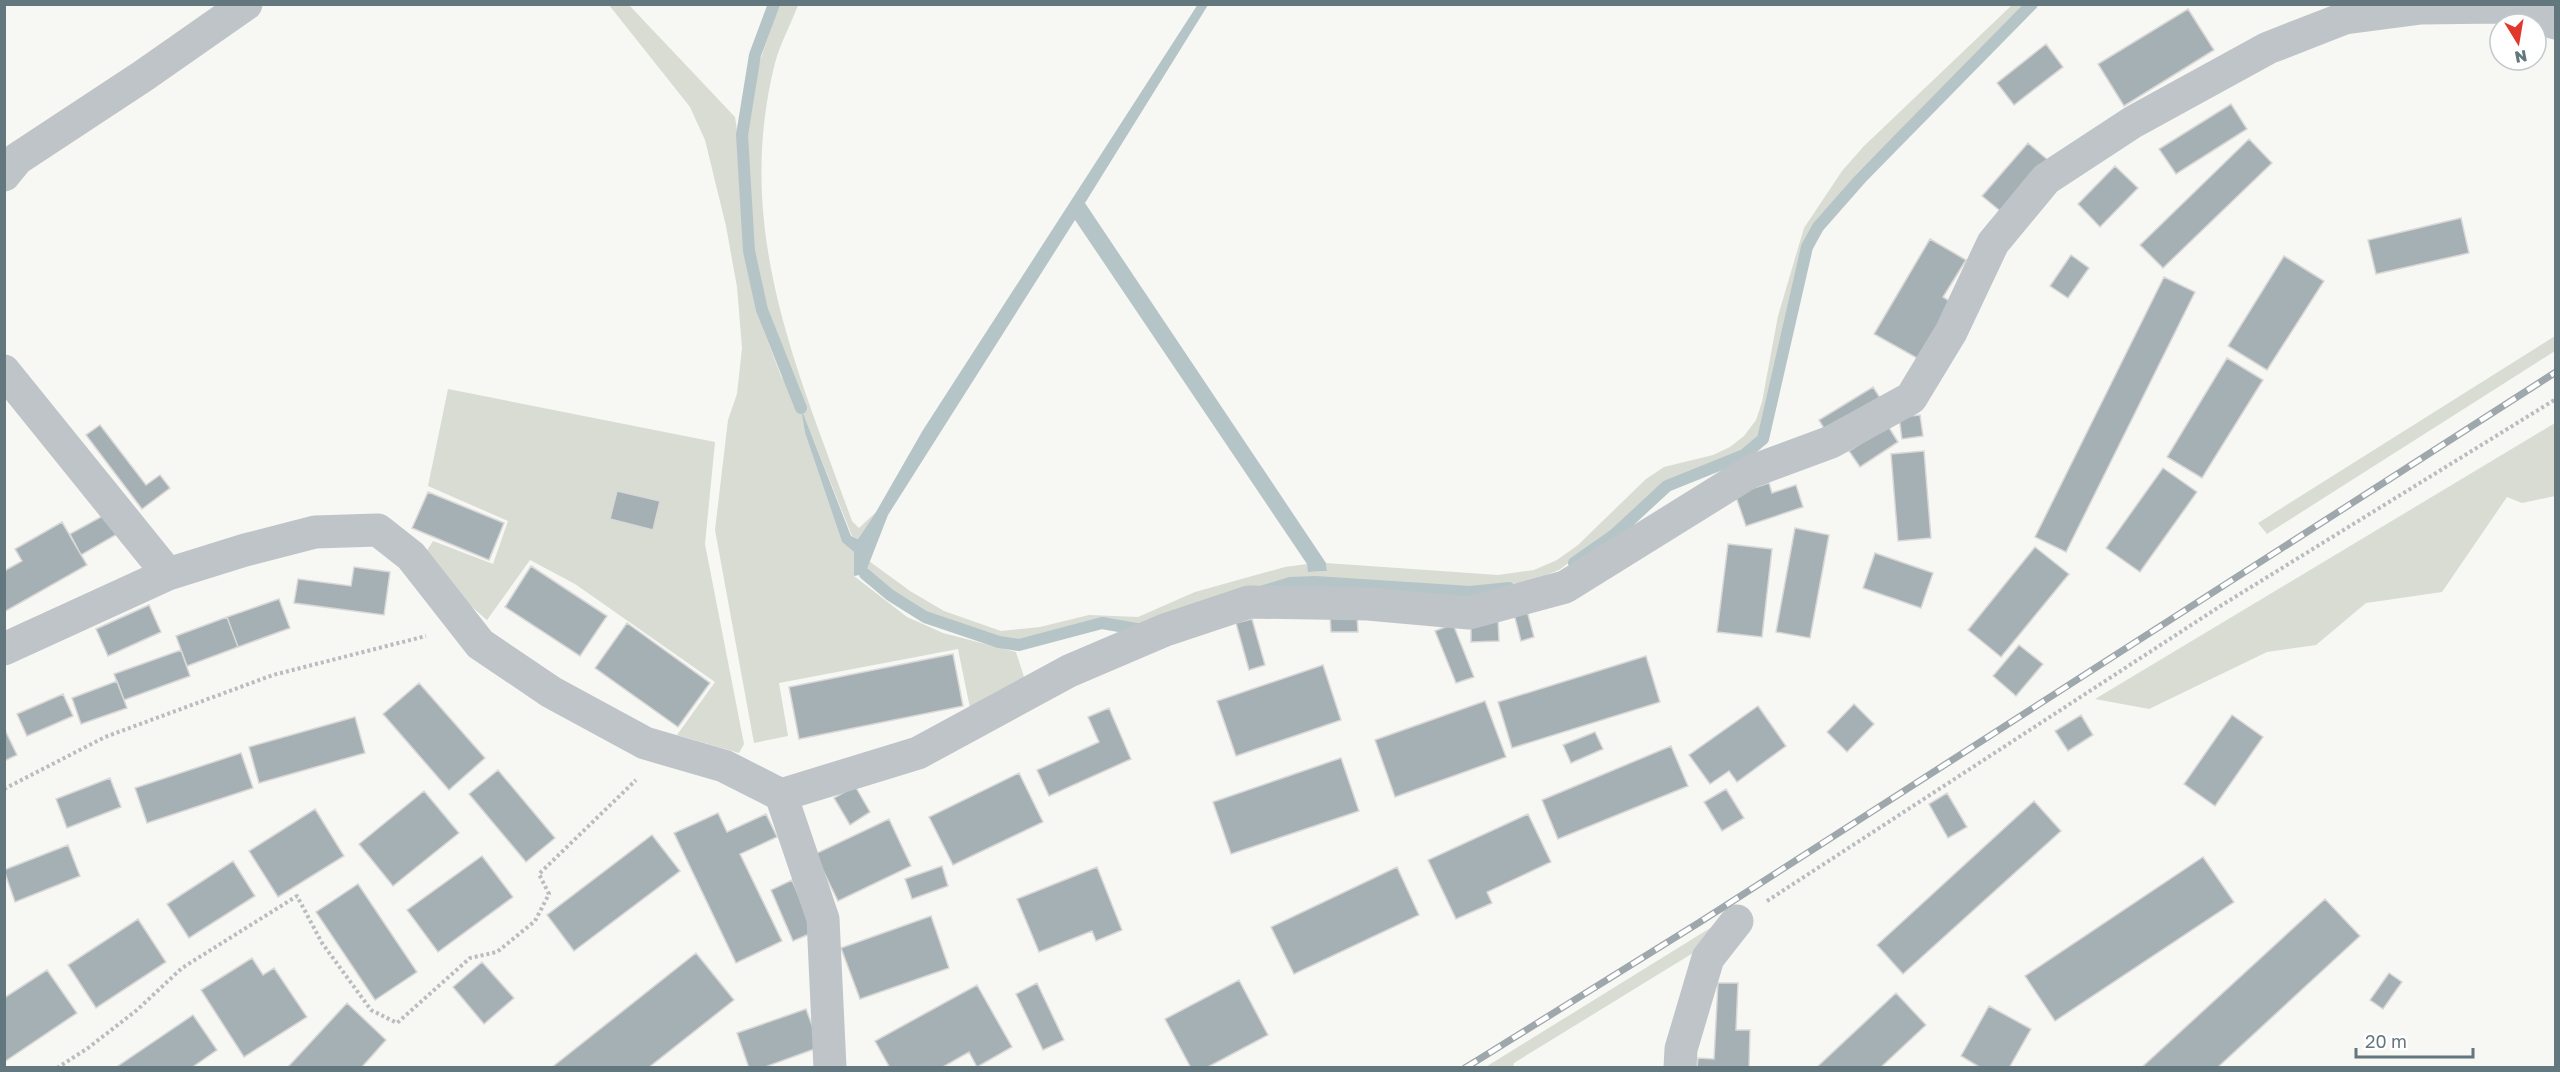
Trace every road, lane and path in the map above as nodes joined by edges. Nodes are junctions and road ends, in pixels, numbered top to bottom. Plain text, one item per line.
1 (246, 4) edge
2 (2556, 22) edge
3 (4, 175) edge
4 (4, 371) edge
5 (2556, 399) edge
6 (168, 574) junction
7 (480, 644) junction
8 (4, 649) edge
9 (667, 749) junction
10 (4, 789) edge
11 (781, 795) junction
12 (1737, 921) joint
13 (57, 1068) edge
14 (830, 1068) edge
15 (1680, 1068) edge

1 - 3 street
2 - 11 street
4 - 6 street
5 - 12 path
6 - 7 street
6 - 8 street
7 - 9 street
7 - 10 path
9 - 11 street
9 - 13 path
11 - 14 street
12 - 15 street

